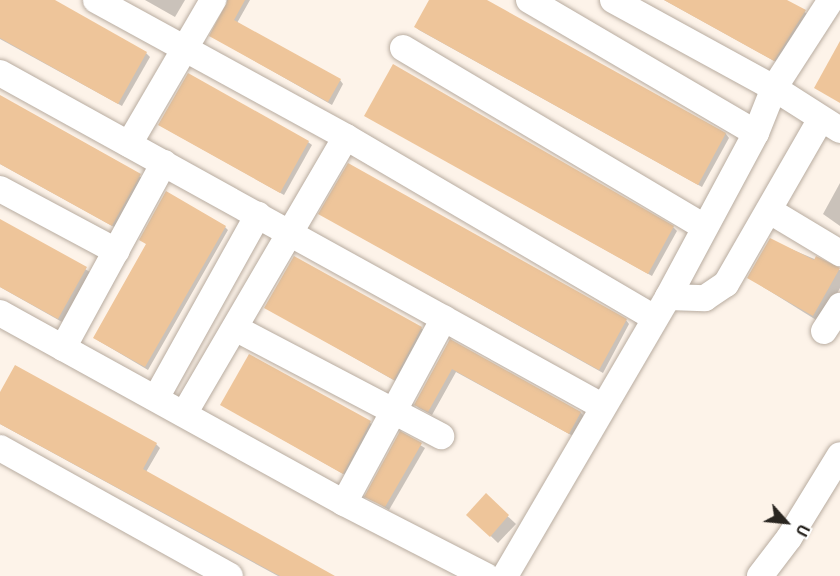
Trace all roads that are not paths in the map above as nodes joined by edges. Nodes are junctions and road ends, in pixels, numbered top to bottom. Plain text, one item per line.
1 (96, 0) edge
2 (213, 0) edge
3 (530, 0) edge
4 (613, 0) edge
5 (830, 0) edge
6 (840, 6) edge
7 (184, 48) junction
8 (403, 48) dead end
9 (0, 73) edge
10 (774, 88) junction
11 (830, 125) edge
12 (756, 133) junction
13 (346, 137) junction
14 (129, 144) junction
15 (164, 163) junction
16 (0, 189) edge
17 (770, 211) junction
18 (258, 215) junction
19 (705, 227) junction
20 (290, 233) junction
21 (116, 251) junction
22 (840, 253) edge
23 (840, 306) edge
24 (660, 307) junction
25 (0, 313) edge
26 (444, 318) junction
27 (235, 328) junction
28 (825, 331) dead end
29 (63, 348) junction
30 (156, 398) junction
31 (602, 406) junction
32 (394, 412) junction
33 (184, 414) junction
34 (441, 436) dead end
35 (0, 448) edge
36 (840, 455) edge
37 (344, 503) junction
38 (230, 576) edge
39 (486, 576) edge
40 (505, 576) edge
41 (760, 576) edge

1 - 7 street
2 - 7 street
3 - 12 street
4 - 10 street
5 - 6 street
5 - 10 street
7 - 13 street
7 - 14 street
8 - 19 street
9 - 14 street
10 - 11 street
10 - 12 street
11 - 17 street
12 - 19 street
13 - 20 street
13 - 24 street
14 - 15 street
15 - 18 street
15 - 21 street
16 - 21 street
17 - 22 street
17 - 24 street
18 - 20 street
18 - 30 street
19 - 24 street
20 - 26 street
20 - 27 street
21 - 29 street
23 - 28 street
24 - 31 street
25 - 29 street
26 - 31 street
26 - 32 street
27 - 32 street
27 - 33 street
29 - 30 street
30 - 33 street
31 - 40 street
32 - 34 street
32 - 37 street
33 - 37 street
35 - 38 street
36 - 41 street
37 - 39 street

